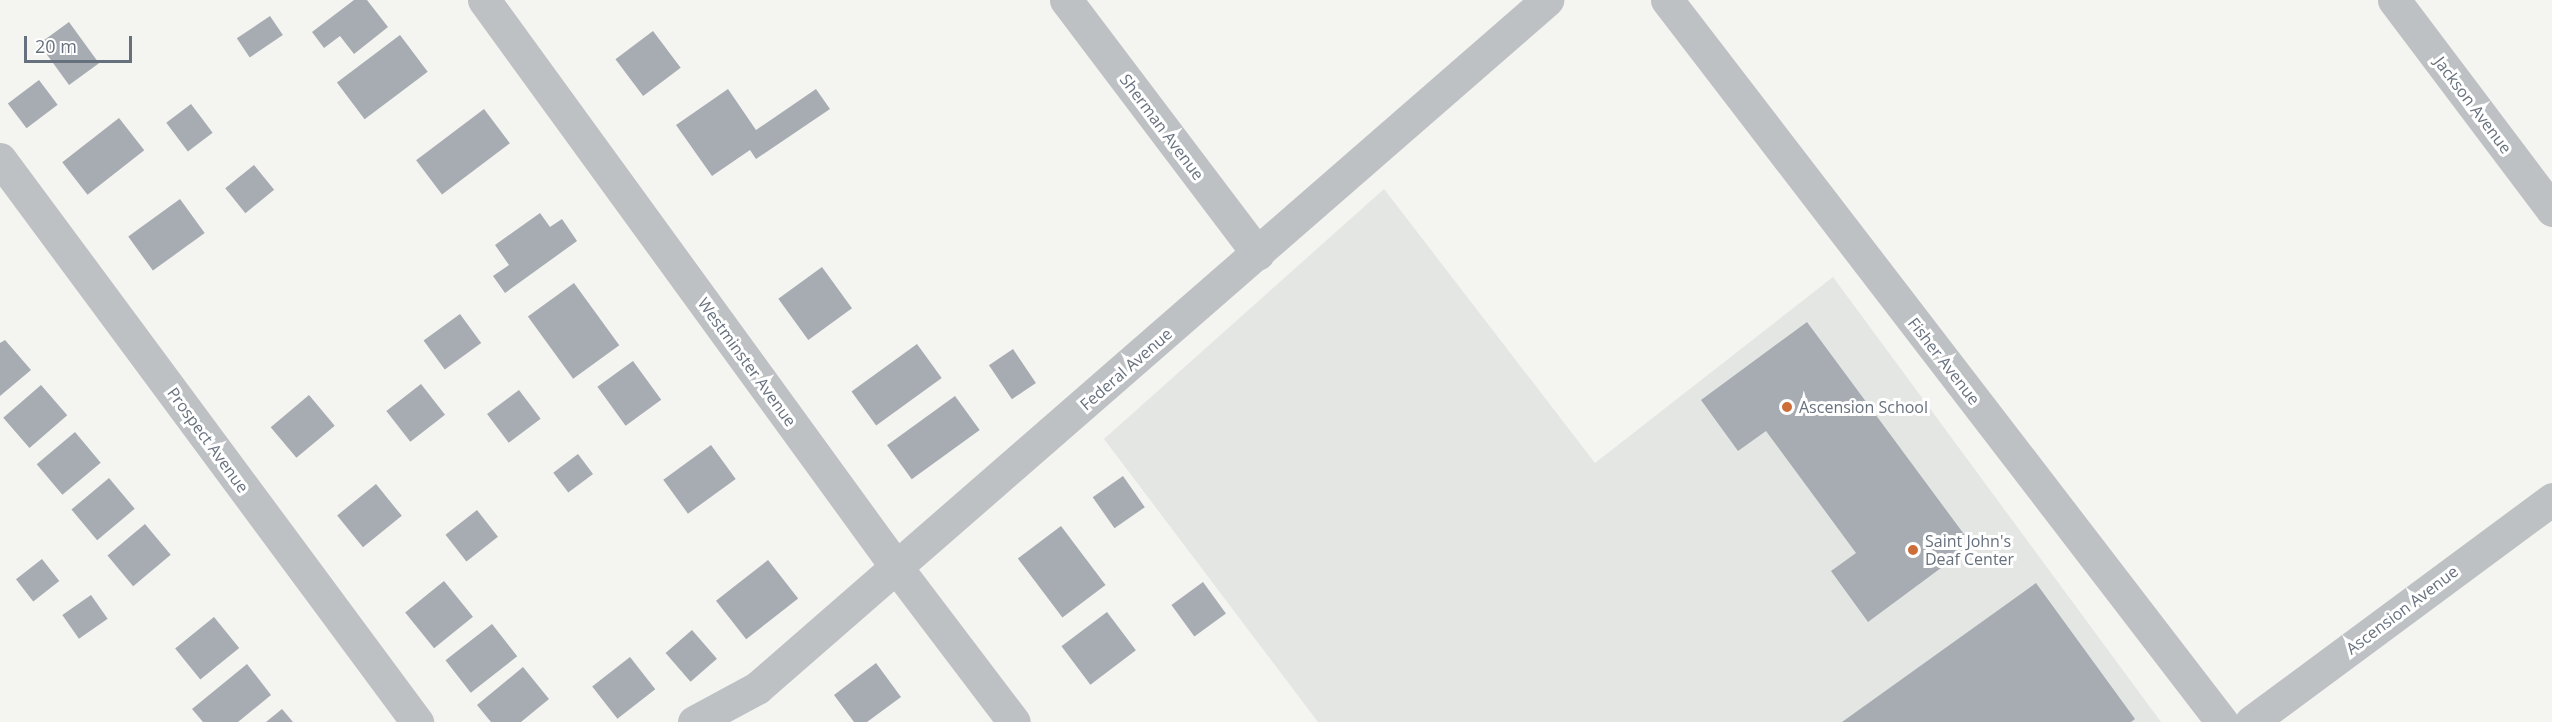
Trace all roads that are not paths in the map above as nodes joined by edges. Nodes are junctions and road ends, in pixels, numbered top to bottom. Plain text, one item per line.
1 (484, 0) edge
2 (1066, 0) edge
3 (1547, 0) edge
4 (1667, 0) edge
5 (2394, 0) edge
6 (0, 159) edge
7 (2552, 210) edge
8 (1258, 254) junction
9 (2552, 499) edge
10 (897, 568) junction
11 (417, 722) edge
12 (694, 722) edge
13 (1014, 722) edge
14 (2222, 722) edge
15 (2251, 722) edge

1 - 10 street, Westminster Avenue
2 - 8 street, Sherman Avenue
3 - 8 street, Federal Avenue
4 - 14 street, Fisher Avenue
5 - 7 street, Jackson Avenue
6 - 11 street, Prospect Avenue
8 - 10 street, Federal Avenue
9 - 15 street, Ascension Avenue
10 - 12 street, Federal Avenue
10 - 13 street, Westminster Avenue

